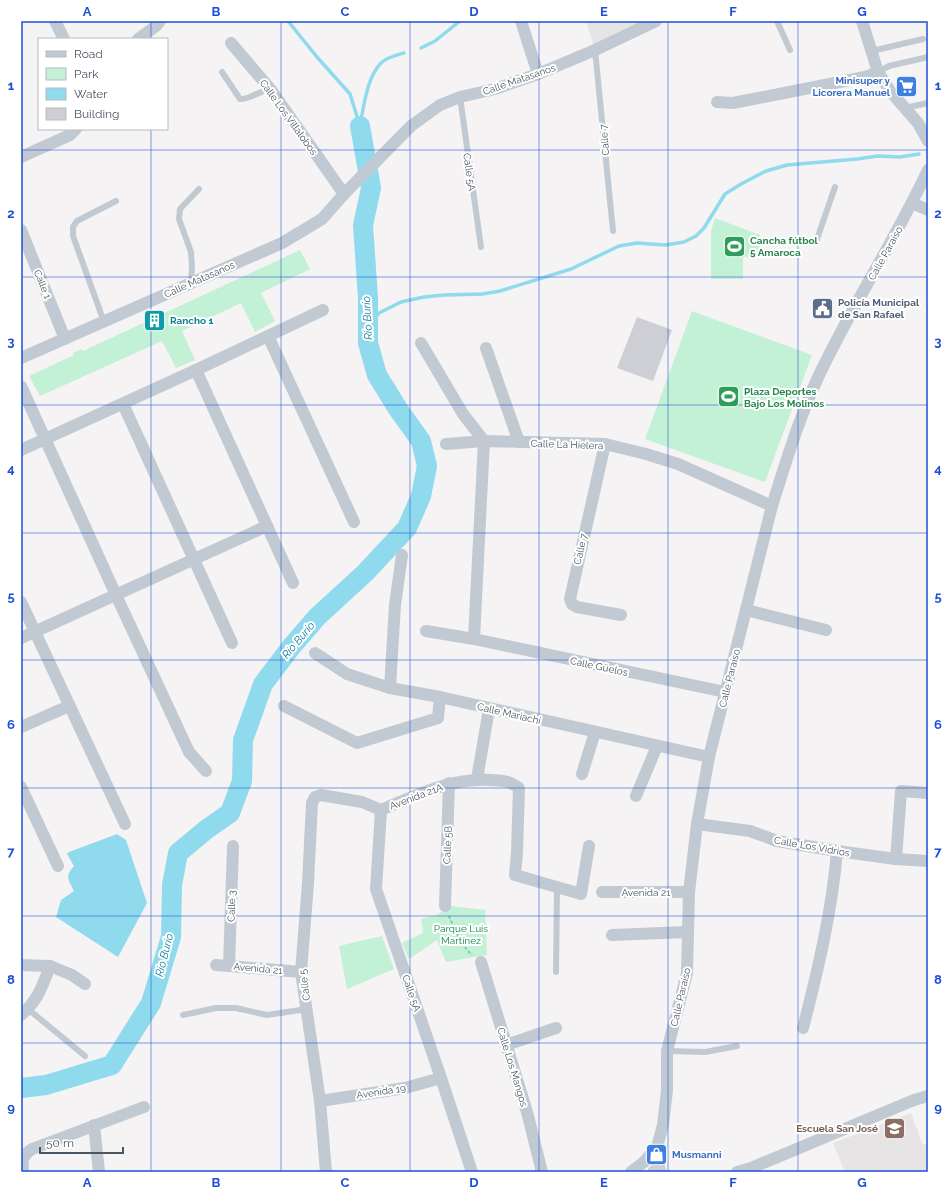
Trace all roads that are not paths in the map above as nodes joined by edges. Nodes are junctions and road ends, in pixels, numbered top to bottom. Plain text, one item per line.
1 (55, 21) edge
2 (160, 21) edge
3 (521, 21) edge
4 (656, 21) edge
5 (777, 21) edge
6 (862, 21) edge
7 (64, 38) edge
8 (139, 38) edge
9 (923, 39) dead end
10 (231, 43) dead end
11 (595, 50) junction
12 (790, 50) dead end
13 (872, 51) junction
14 (928, 57) edge
15 (222, 72) dead end
16 (878, 72) junction
17 (538, 74) junction
18 (271, 90) junction
19 (460, 97) junction
20 (717, 102) dead end
21 (928, 103) edge
22 (904, 108) junction
23 (75, 130) edge
24 (928, 140) edge
25 (21, 157) edge
26 (928, 170) edge
27 (835, 187) dead end
28 (199, 189) dead end
29 (344, 194) junction
30 (116, 201) dead end
31 (912, 203) junction
32 (928, 210) edge
33 (21, 230) edge
34 (613, 231) dead end
35 (816, 242) dead end
36 (481, 247) dead end
37 (25, 254) edge
38 (191, 283) junction
39 (322, 310) dead end
40 (104, 322) junction
41 (268, 336) junction
42 (65, 339) junction
43 (422, 343) dead end
44 (486, 348) dead end
45 (21, 358) edge
46 (196, 370) junction
47 (21, 386) edge
48 (123, 404) junction
49 (45, 439) junction
50 (484, 441) junction
51 (519, 442) junction
52 (446, 444) dead end
53 (605, 444) junction
54 (21, 450) edge
55 (772, 506) junction
56 (354, 522) dead end
57 (267, 526) junction
58 (402, 555) dead end
59 (194, 560) junction
60 (293, 583) dead end
61 (116, 595) junction
62 (21, 602) edge
63 (746, 610) junction
64 (621, 615) dead end
65 (826, 630) dead end
66 (426, 631) dead end
67 (35, 632) junction
68 (21, 638) edge
69 (474, 639) junction
70 (232, 643) dead end
71 (315, 653) dead end
72 (390, 688) junction
73 (725, 692) junction
74 (440, 697) junction
75 (69, 706) junction
76 (284, 706) dead end
77 (489, 709) junction
78 (21, 727) edge
79 (595, 732) junction
80 (657, 746) junction
81 (709, 757) junction
82 (206, 771) dead end
83 (582, 774) dead end
84 (477, 779) junction
85 (449, 783) junction
86 (21, 787) edge
87 (928, 793) edge
88 (636, 796) dead end
89 (314, 797) joint
90 (381, 810) junction
91 (125, 824) dead end
92 (697, 824) junction
93 (233, 846) dead end
94 (589, 846) dead end
95 (837, 851) junction
96 (896, 859) junction
97 (928, 861) edge
98 (58, 866) dead end
99 (557, 887) junction
100 (602, 892) dead end
101 (689, 892) junction
102 (445, 906) road end
103 (688, 932) junction
104 (612, 935) dead end
105 (481, 962) road end
106 (21, 964) edge
107 (216, 965) dead end
108 (50, 966) junction
109 (230, 966) junction
110 (301, 972) junction
111 (556, 972) dead end
112 (85, 984) dead end
113 (307, 1009) junction
114 (25, 1012) edge
115 (183, 1015) dead end
116 (556, 1028) dead end
117 (803, 1028) dead end
118 (506, 1045) junction
119 (737, 1046) dead end
120 (667, 1050) junction
121 (85, 1056) dead end
122 (441, 1078) junction
123 (928, 1096) edge
124 (320, 1101) junction
125 (144, 1108) dead end
126 (94, 1126) junction
127 (23, 1172) edge
128 (99, 1172) edge
129 (326, 1172) edge
130 (472, 1172) edge
131 (542, 1172) edge
132 (631, 1172) edge
133 (737, 1172) edge

1 - 7 street
2 - 8 street
3 - 17 street
4 - 11 street, Calle Matasanos
5 - 12 lane
6 - 13 street
9 - 13 lane
10 - 18 street, Calle Los Villalobos
11 - 17 street, Calle Matasanos
11 - 34 lane, Calle 7
13 - 16 street
14 - 16 lane
15 - 18 lane
16 - 20 street
16 - 22 street
17 - 19 street, Calle Matasanos
18 - 29 street, Calle Los Villalobos
19 - 29 street, Calle Matasanos
19 - 36 lane, Calle 5A
21 - 22 lane
22 - 24 street
23 - 25 street
26 - 31 street, Calle Paraíso
27 - 35 lane
28 - 38 lane
29 - 38 street, Calle Matasanos
30 - 40 lane
31 - 32 street
31 - 55 street, Calle Paraíso
33 - 37 street, Calle 1
37 - 42 street, Calle 1
38 - 40 street, Calle Matasanos
39 - 41 street
40 - 42 street, Calle Matasanos
41 - 46 street
41 - 56 street
42 - 45 street, Calle Matasanos
43 - 50 street
44 - 51 street
46 - 48 street
46 - 57 street
47 - 49 street
48 - 49 street
48 - 59 street
49 - 54 street
49 - 61 street
50 - 51 street, Calle La Hielera
50 - 52 street, Calle La Hielera
50 - 69 street
51 - 53 street, Calle La Hielera
53 - 55 street, Calle La Hielera
53 - 64 street, Calle 7
55 - 63 street, Calle Paraíso
57 - 59 street
57 - 60 street
58 - 72 street
59 - 61 street
59 - 70 street
61 - 67 street
61 - 82 street
62 - 67 street
63 - 65 street
63 - 73 street, Calle Paraíso
66 - 69 street, Calle Güelos
67 - 68 street
67 - 75 street
69 - 73 street, Calle Güelos
71 - 72 street, Calle Mariachi
72 - 74 street, Calle Mariachi
73 - 81 street, Calle Paraíso
74 - 76 street
74 - 77 street, Calle Mariachi
75 - 78 street
75 - 91 street
77 - 79 street, Calle Mariachi
77 - 84 street
79 - 80 street, Calle Mariachi
79 - 83 street
80 - 81 street, Calle Mariachi
80 - 88 street
81 - 92 street, Calle Paraíso
84 - 85 street, Avenida 21A
84 - 99 street, Avenida 21A
85 - 90 street, Avenida 21A
85 - 102 street, Calle 5B
86 - 98 street
87 - 96 street
89 - 90 street, Avenida 21A
89 - 110 street, Calle 5
90 - 122 street, Calle 5A
92 - 95 street, Calle Los Vidrios
92 - 101 street, Calle Paraíso
93 - 109 street, Calle 3
94 - 99 street
95 - 96 street, Calle Los Vidrios
95 - 117 street
96 - 97 street, Calle Los Vidrios
99 - 111 lane
100 - 101 street, Avenida 21
101 - 103 street, Calle Paraíso
103 - 104 street
103 - 120 street, Calle Paraíso
105 - 118 street, Calle Los Mangos
106 - 108 street
107 - 109 street, Avenida 21
108 - 112 street
108 - 114 street
109 - 110 street, Avenida 21
110 - 113 street, Calle 5
113 - 115 lane
113 - 124 street, Calle 5
114 - 121 lane
116 - 118 street
118 - 131 street, Calle Los Mangos
119 - 120 lane
120 - 132 street, Calle Paraíso
122 - 124 street, Avenida 19
122 - 130 street, Calle 5A
123 - 133 street
124 - 129 street, Calle 5
125 - 126 street
126 - 127 street
126 - 128 street

